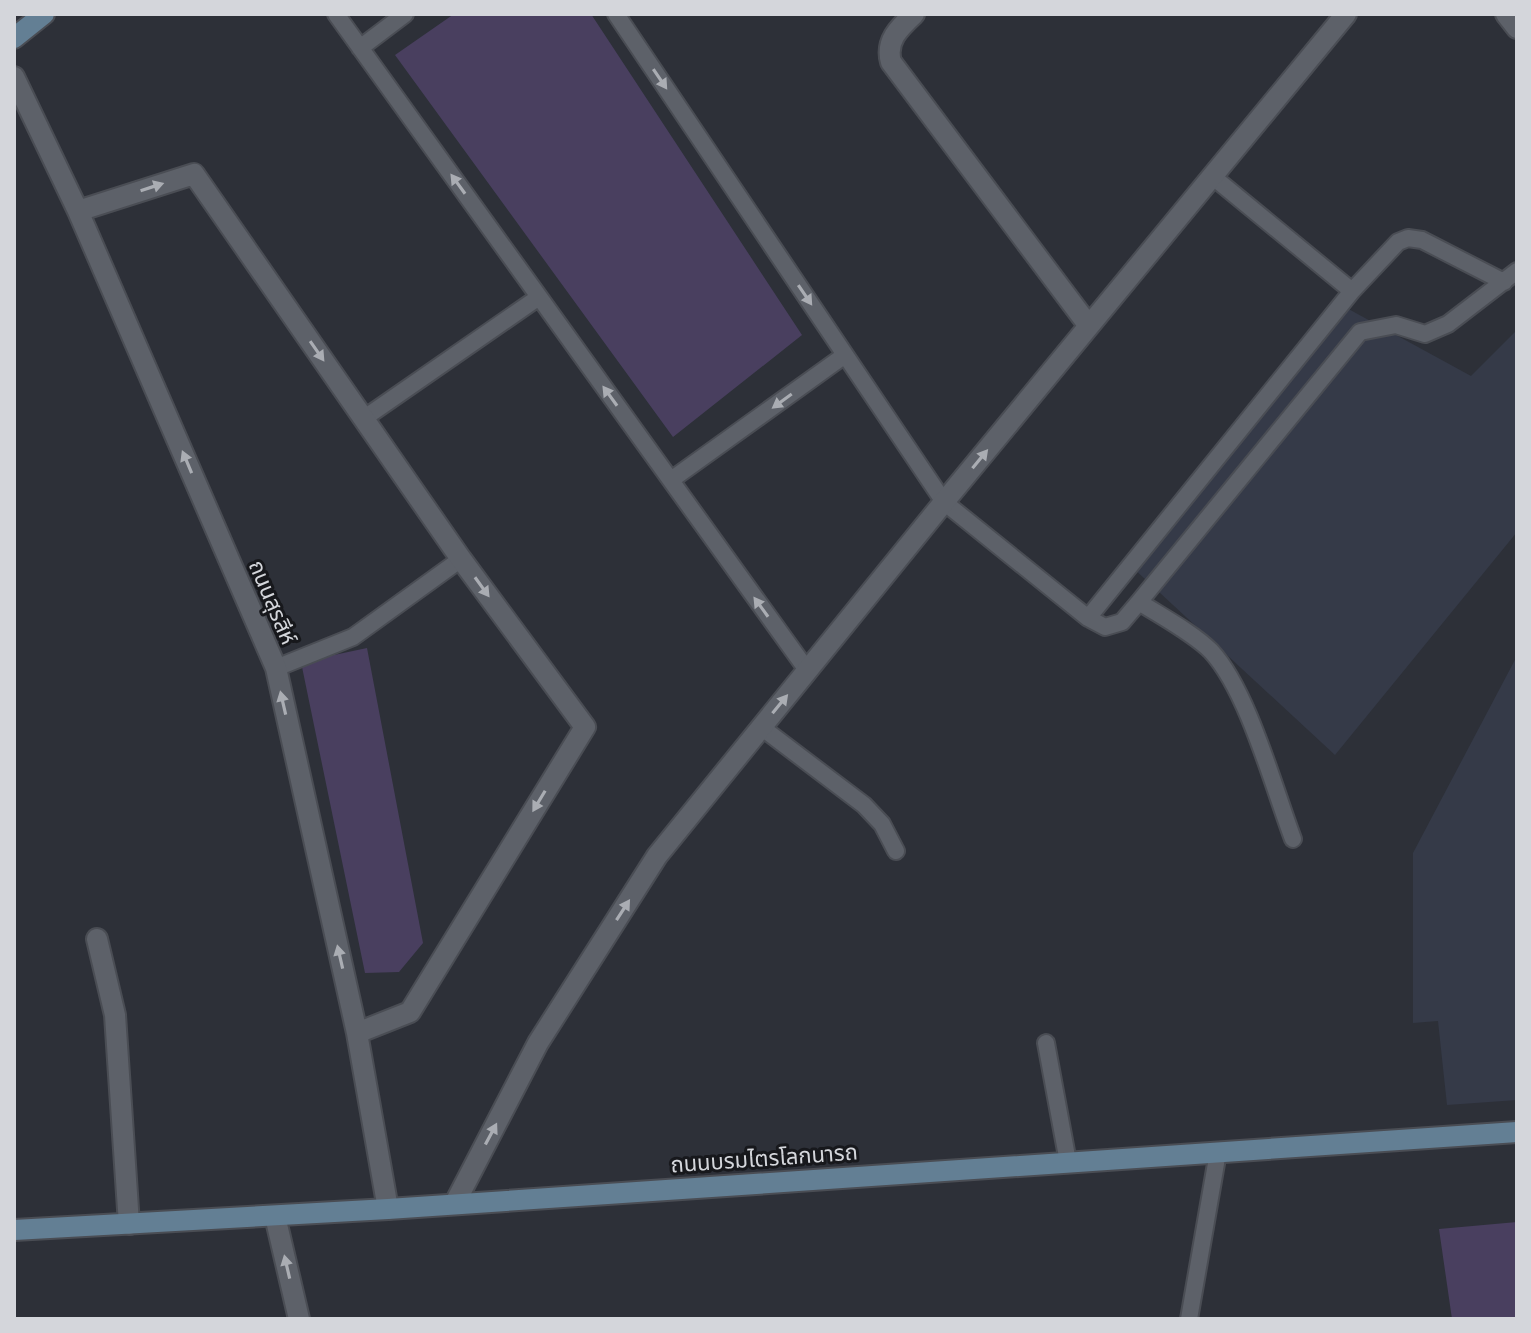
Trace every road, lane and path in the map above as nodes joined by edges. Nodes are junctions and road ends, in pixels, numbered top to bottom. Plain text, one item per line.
1 (44, 14) edge
2 (336, 14) edge
3 (405, 14) edge
4 (616, 14) edge
5 (914, 14) edge
6 (1346, 14) edge
7 (1506, 14) edge
8 (1517, 28) edge
9 (14, 38) edge
10 (360, 48) junction
11 (14, 77) edge
12 (1212, 176) junction
13 (78, 211) junction
14 (1511, 276) edge
15 (1352, 291) junction
16 (539, 297) junction
17 (1089, 326) junction
18 (845, 355) junction
19 (363, 419) junction
20 (671, 480) junction
21 (944, 502) junction
22 (461, 559) junction
23 (1139, 602) junction
24 (1088, 618) junction
25 (276, 668) junction
26 (807, 670) junction
27 (761, 727) junction
28 (1293, 839) dead end
29 (896, 851) dead end
30 (97, 939) dead end
31 (357, 1033) junction
32 (1046, 1043) dead end
33 (1517, 1132) edge
34 (1218, 1152) junction
35 (1068, 1162) junction
36 (455, 1203) junction
37 (388, 1209) junction
38 (275, 1216) junction
39 (129, 1224) junction
40 (14, 1230) edge
41 (299, 1319) edge
42 (1189, 1319) edge

1 - 9 main road
2 - 10 lane
3 - 10 lane
4 -> 18 lane
5 - 17 street
6 - 12 street
7 - 8 street
16 -> 10 lane
11 - 13 street, ถนนสุรสีห์
12 - 15 lane
12 - 17 street
13 -> 19 street
25 -> 13 street, ถนนสุรสีห์
14 - 15 lane
14 - 23 lane
15 - 24 lane
16 - 19 lane
20 -> 16 lane
21 -> 17 street
18 -> 20 lane
18 - 21 lane
19 - 22 street
26 -> 20 lane
21 - 24 lane
21 - 26 street
22 - 25 lane
22 -> 31 street
23 - 24 lane
23 - 28 lane
31 -> 25 street, ถนนสุรสีห์
27 -> 26 street
27 - 29 lane
36 -> 27 street
30 - 39 street
31 - 37 street, ถนนสุรสีห์
32 - 35 lane
33 - 34 main road, ถนนบรมไตรโลกนารถ
34 - 35 main road, ถนนบรมไตรโลกนารถ
34 - 42 lane
35 - 36 main road, ถนนบรมไตรโลกนารถ
36 - 37 main road, ถนนบรมไตรโลกนารถ
37 - 38 main road, ถนนบรมไตรโลกนารถ
38 - 39 main road, ถนนบรมไตรโลกนารถ
41 -> 38 street
39 - 40 main road, ถนนบรมไตรโลกนารถ

